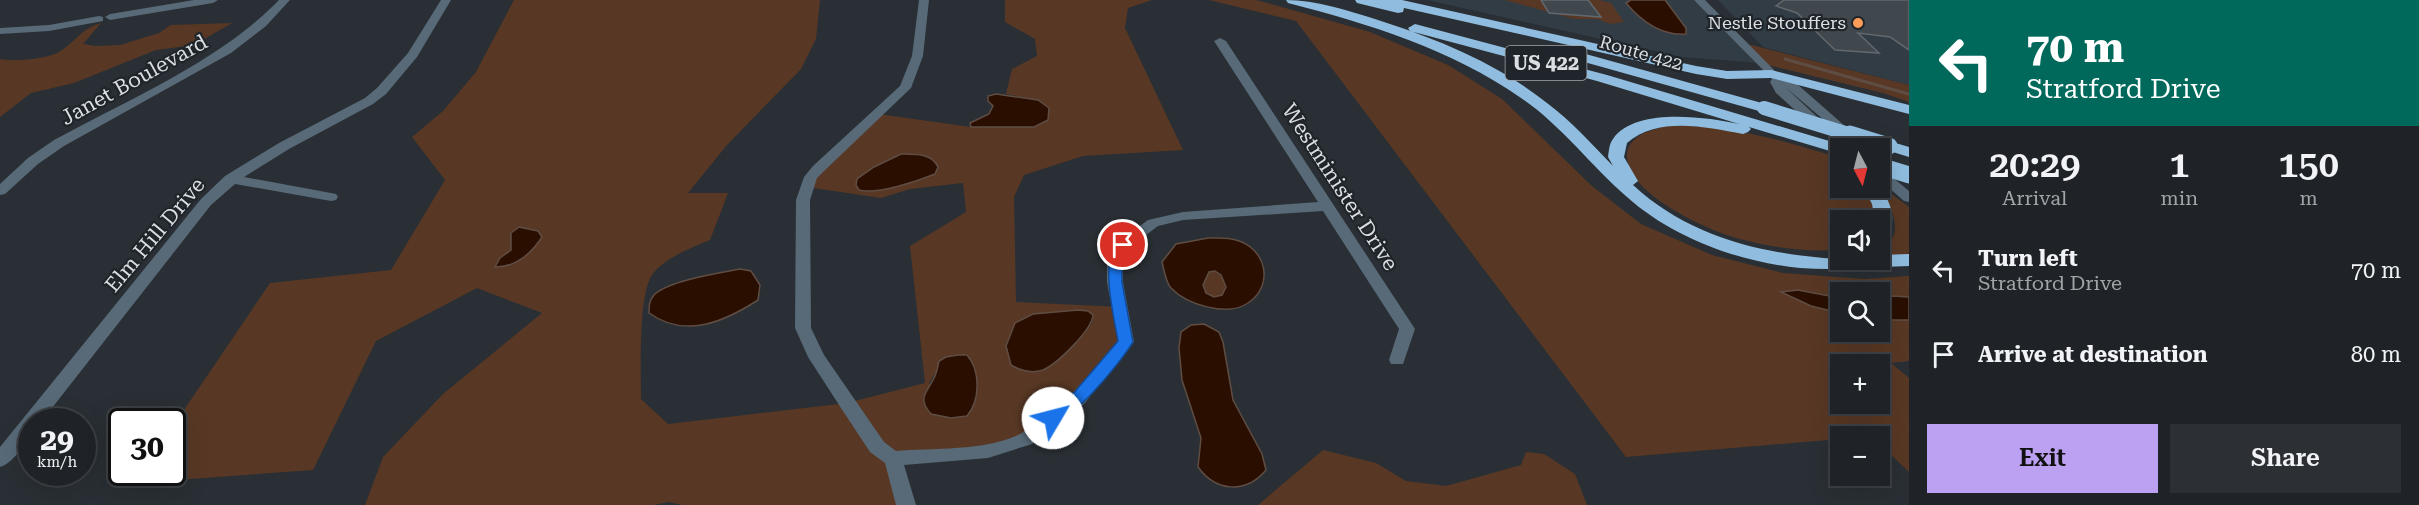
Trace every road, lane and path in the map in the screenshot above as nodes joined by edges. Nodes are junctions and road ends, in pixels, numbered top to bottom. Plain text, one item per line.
1 (213, 0) edge
2 (285, 0) edge
3 (446, 0) edge
4 (924, 0) edge
5 (1292, 0) edge
6 (1308, 0) edge
7 (1361, 0) edge
8 (1386, 0) edge
9 (1699, 0) edge
10 (0, 31) edge
11 (1220, 41) dead end
12 (1771, 74) junction
13 (1909, 110) edge
14 (1789, 136) junction
15 (1837, 138) edge
16 (1852, 138) edge
17 (1830, 146) edge
18 (1830, 151) edge
19 (1909, 152) edge
20 (1890, 164) edge
21 (1890, 169) edge
22 (1890, 170) edge
23 (1909, 170) edge
24 (1909, 175) edge
25 (230, 179) junction
26 (1890, 182) edge
27 (1909, 186) edge
28 (0, 191) edge
29 (331, 197) dead end
30 (1909, 198) edge
31 (1327, 206) junction
32 (1830, 254) edge
33 (1909, 260) edge
34 (1397, 360) dead end
35 (893, 459) junction
36 (0, 460) edge
37 (906, 505) edge

1 - 10 street
2 - 28 street, Janet Boulevard
3 - 25 street, Elm Hill Drive
4 - 35 street
5 - 33 highway
6 - 14 highway, Route 422 / US 422
7 - 19 highway, Route 422 / US 422, bridge
8 - 12 highway
9 - 12 street
11 - 31 street, Westminister Drive
12 - 13 highway
12 - 15 street
12 - 16 street
14 - 17 highway, Route 422 / US 422
14 - 18 highway
14 - 32 highway
20 - 23 highway
21 - 24 highway, bridge
22 - 27 street
25 - 29 street
25 - 36 street, Elm Hill Drive
26 - 30 street
31 - 34 street, Westminister Drive
31 - 35 street
35 - 37 street

